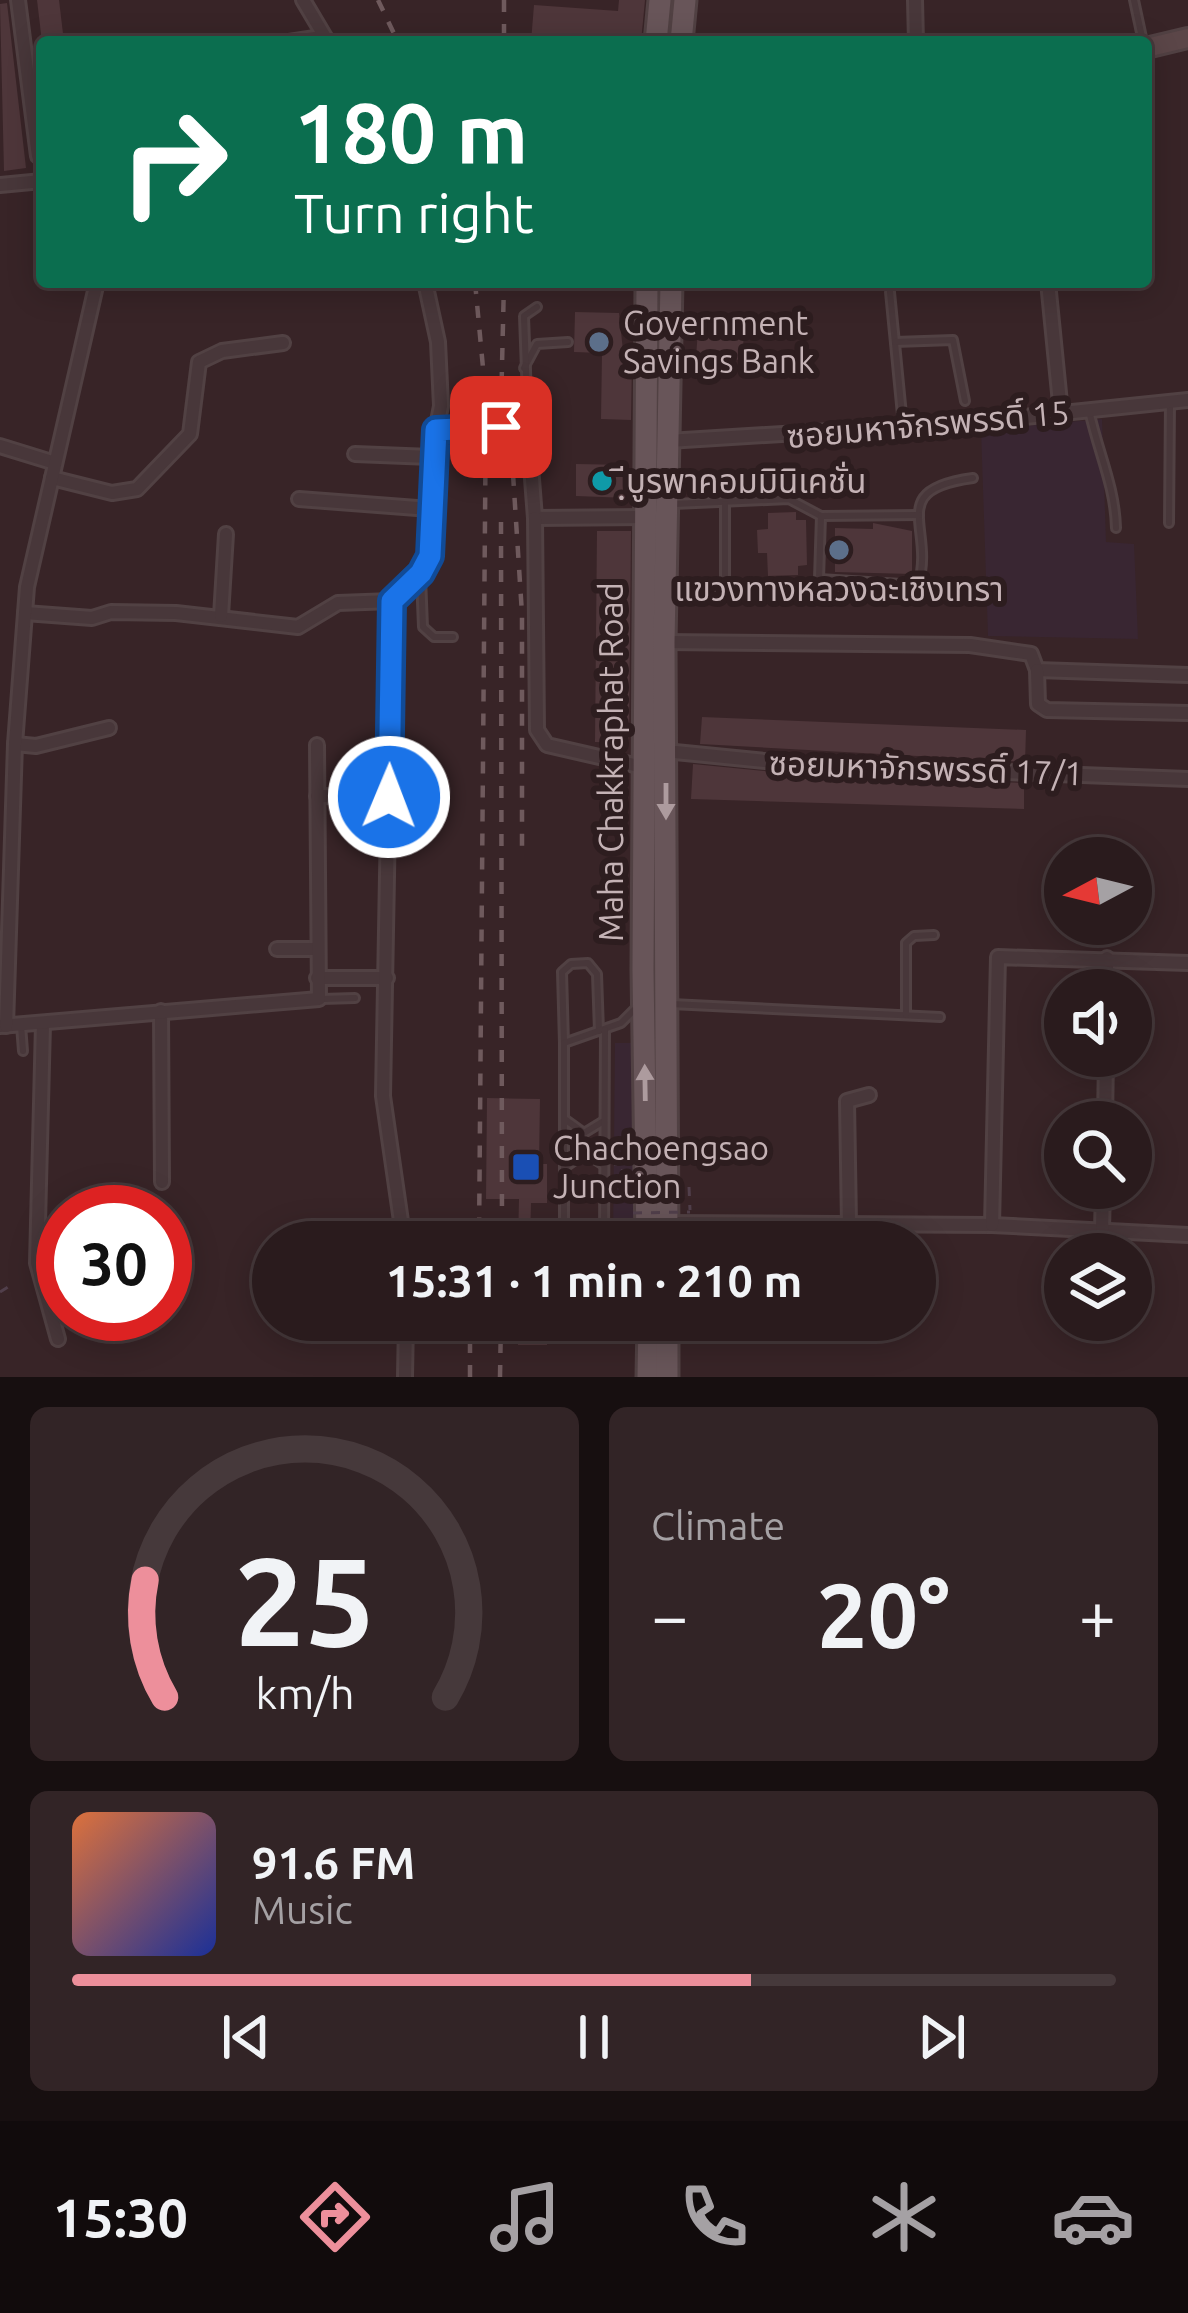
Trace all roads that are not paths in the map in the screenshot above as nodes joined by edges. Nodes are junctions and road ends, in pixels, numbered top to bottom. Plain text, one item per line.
1 (18, 0) edge
2 (303, 0) edge
3 (660, 0) edge
4 (685, 0) edge
5 (915, 0) edge
6 (1134, 0) edge
7 (325, 36) edge
8 (657, 36) edge
9 (682, 36) edge
10 (916, 36) edge
11 (1142, 36) edge
12 (1188, 38) edge
13 (1152, 44) edge
14 (36, 140) edge
15 (36, 182) edge
16 (0, 185) edge
17 (96, 288) edge
18 (426, 288) edge
19 (647, 288) edge
20 (671, 288) edge
21 (1049, 288) edge
22 (890, 292) dead end
23 (537, 307) dead end
24 (568, 342) dead end
25 (895, 342) junction
26 (283, 343) dead end
27 (524, 368) junction
28 (965, 400) dead end
29 (1188, 400) edge
30 (1170, 402) junction
31 (1089, 410) junction
32 (1061, 413) junction
33 (903, 426) junction
34 (528, 427) junction
35 (436, 430) junction
36 (668, 440) junction
37 (0, 446) edge
38 (355, 454) dead end
39 (430, 457) junction
40 (55, 463) junction
41 (52, 478) junction
42 (973, 478) dead end
43 (299, 499) dead end
44 (725, 503) junction
45 (667, 504) junction
46 (430, 508) junction
47 (919, 515) junction
48 (821, 516) junction
49 (645, 517) junction
50 (536, 518) junction
51 (1169, 523) dead end
52 (1116, 528) dead end
53 (226, 534) dead end
54 (421, 573) junction
55 (819, 579) junction
56 (665, 588) junction
57 (725, 589) junction
58 (392, 601) junction
59 (25, 613) junction
60 (221, 616) junction
61 (453, 637) dead end
62 (664, 642) junction
63 (1037, 670) junction
64 (1188, 675) edge
65 (1188, 713) edge
66 (110, 728) dead end
67 (15, 744) junction
68 (317, 745) dead end
69 (665, 752) junction
70 (643, 767) junction
71 (1188, 778) edge
72 (317, 796) junction
73 (389, 797) junction
74 (934, 935) dead end
75 (277, 949) dead end
76 (317, 949) junction
77 (1107, 958) junction
78 (1188, 963) edge
79 (1107, 969) edge
80 (643, 970) junction
81 (317, 978) junction
82 (386, 978) junction
83 (355, 998) dead end
84 (319, 999) junction
85 (667, 1004) junction
86 (161, 1011) junction
87 (906, 1016) junction
88 (940, 1017) dead end
89 (44, 1024) junction
90 (9, 1025) edge
91 (602, 1030) junction
92 (564, 1043) junction
93 (23, 1051) dead end
94 (869, 1095) dead end
95 (604, 1114) junction
96 (565, 1116) junction
97 (564, 1173) junction
98 (604, 1174) junction
99 (162, 1182) dead end
100 (39, 1185) edge
101 (1102, 1209) edge
102 (401, 1221) edge
103 (564, 1221) edge
104 (604, 1221) edge
105 (647, 1221) edge
106 (667, 1221) edge
107 (848, 1221) edge
108 (936, 1225) edge
109 (992, 1225) junction
110 (1102, 1230) junction
111 (1188, 1235) edge
112 (406, 1341) edge
113 (653, 1341) edge
114 (660, 1341) edge
115 (405, 1377) edge
116 (648, 1377) edge
117 (667, 1377) edge

1 - 14 street
2 - 7 street
3 - 8 main road
4 - 9 main road
5 - 10 street
6 - 11 lane
12 - 13 street
15 - 16 street
17 - 40 street
18 - 35 street
19 - 49 main road, Maha Chakkraphat Road
20 - 36 main road, Maha Chakkraphat Road
21 - 32 street
22 - 25 lane
23 - 27 lane
24 - 27 lane
25 - 28 lane
25 - 33 lane
26 - 41 street
27 - 34 lane
29 - 30 street, ซอยมหาจักรพรรดิ์ 15
30 - 31 street, ซอยมหาจักรพรรดิ์ 15
30 - 51 lane
31 - 32 street, ซอยมหาจักรพรรดิ์ 15
31 - 52 lane
32 - 33 street, ซอยมหาจักรพรรดิ์ 15
33 - 36 street, ซอยมหาจักรพรรดิ์ 15
34 - 35 street
34 - 50 street
35 - 39 street
36 - 45 main road, Maha Chakkraphat Road
37 - 40 street
38 - 39 street
39 - 46 street
40 - 41 street
41 - 59 street
42 - 47 lane
43 - 46 street
44 - 45 lane
44 - 48 lane
44 - 57 lane
45 - 56 main road, Maha Chakkraphat Road
46 - 54 street
47 - 48 lane
47 - 55 lane
48 - 55 lane
49 - 50 street
49 - 70 main road, Maha Chakkraphat Road
50 - 70 street
53 - 60 street
54 - 58 street
54 - 61 lane
55 - 57 lane
56 - 57 lane
56 - 62 main road, Maha Chakkraphat Road
58 - 60 street
58 - 73 street
59 - 60 street
59 - 67 street
62 - 63 street
62 - 69 main road, Maha Chakkraphat Road
63 - 64 street
63 - 65 street
66 - 67 street
67 - 90 street
68 - 72 street
69 - 71 street, ซอยมหาจักรพรรดิ์ 17/1
69 -> 85 main road, Maha Chakkraphat Road
70 - 80 main road, Maha Chakkraphat Road
72 - 73 street
72 - 76 street
73 - 82 street
74 - 87 lane
75 - 76 street
76 - 81 street
77 - 78 street
77 - 79 street
77 - 109 street
80 - 91 lane
105 -> 80 main road, Maha Chakkraphat Road
81 - 82 street
81 - 84 street
82 - 102 street
83 - 84 lane
84 - 86 street
85 - 87 lane
85 - 106 main road, Maha Chakkraphat Road
86 - 89 street
86 - 99 street
87 - 88 lane
89 - 90 street
89 - 100 street
90 - 93 lane
91 - 92 lane
91 - 92 lane
91 - 95 lane
92 - 96 lane
94 - 107 street
95 - 96 lane
95 - 98 lane
96 - 97 lane
97 - 98 lane
97 - 103 lane
98 - 104 lane
101 - 110 street
108 - 109 street
109 - 110 street
110 - 111 street
112 - 115 street
113 - 116 main road
114 - 117 main road

